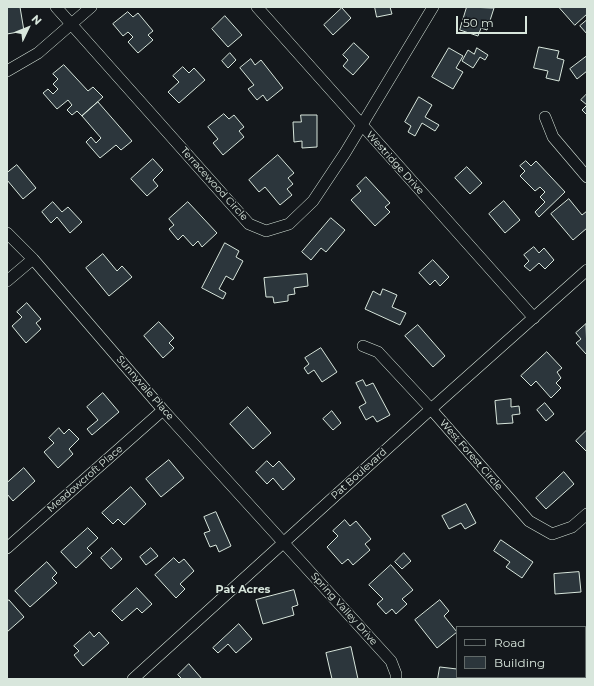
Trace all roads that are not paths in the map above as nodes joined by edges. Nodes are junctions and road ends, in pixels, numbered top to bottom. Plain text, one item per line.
1 (56, 7) edge
2 (91, 7) edge
3 (257, 7) edge
4 (433, 7) edge
5 (71, 24) junction
6 (7, 71) edge
7 (545, 117) dead end
8 (361, 125) junction
9 (587, 177) edge
10 (7, 233) edge
11 (33, 259) junction
12 (587, 270) edge
13 (7, 281) edge
14 (534, 318) junction
15 (363, 346) dead end
16 (431, 409) junction
17 (163, 410) junction
18 (587, 514) edge
19 (284, 542) junction
20 (7, 548) edge
21 (133, 679) edge
22 (396, 679) edge

1 - 5 street, Terracewood Circle
2 - 5 street
3 - 8 street, Westridge Drive
4 - 8 street, Terracewood Circle
5 - 6 street
5 - 8 street, Terracewood Circle
7 - 9 street
8 - 14 street, Westridge Drive
10 - 11 street, Sunnyvale Place
11 - 13 street
11 - 17 street, Sunnyvale Place
12 - 14 street, Pat Boulevard
14 - 16 street, Pat Boulevard
15 - 16 street, West Forest Circle
16 - 18 street, West Forest Circle
16 - 19 street, Pat Boulevard
17 - 19 street, Sunnyvale Place
17 - 20 street, Meadowcroft Place
19 - 21 street, Pat Boulevard
19 - 22 street, Spring Valley Drive

